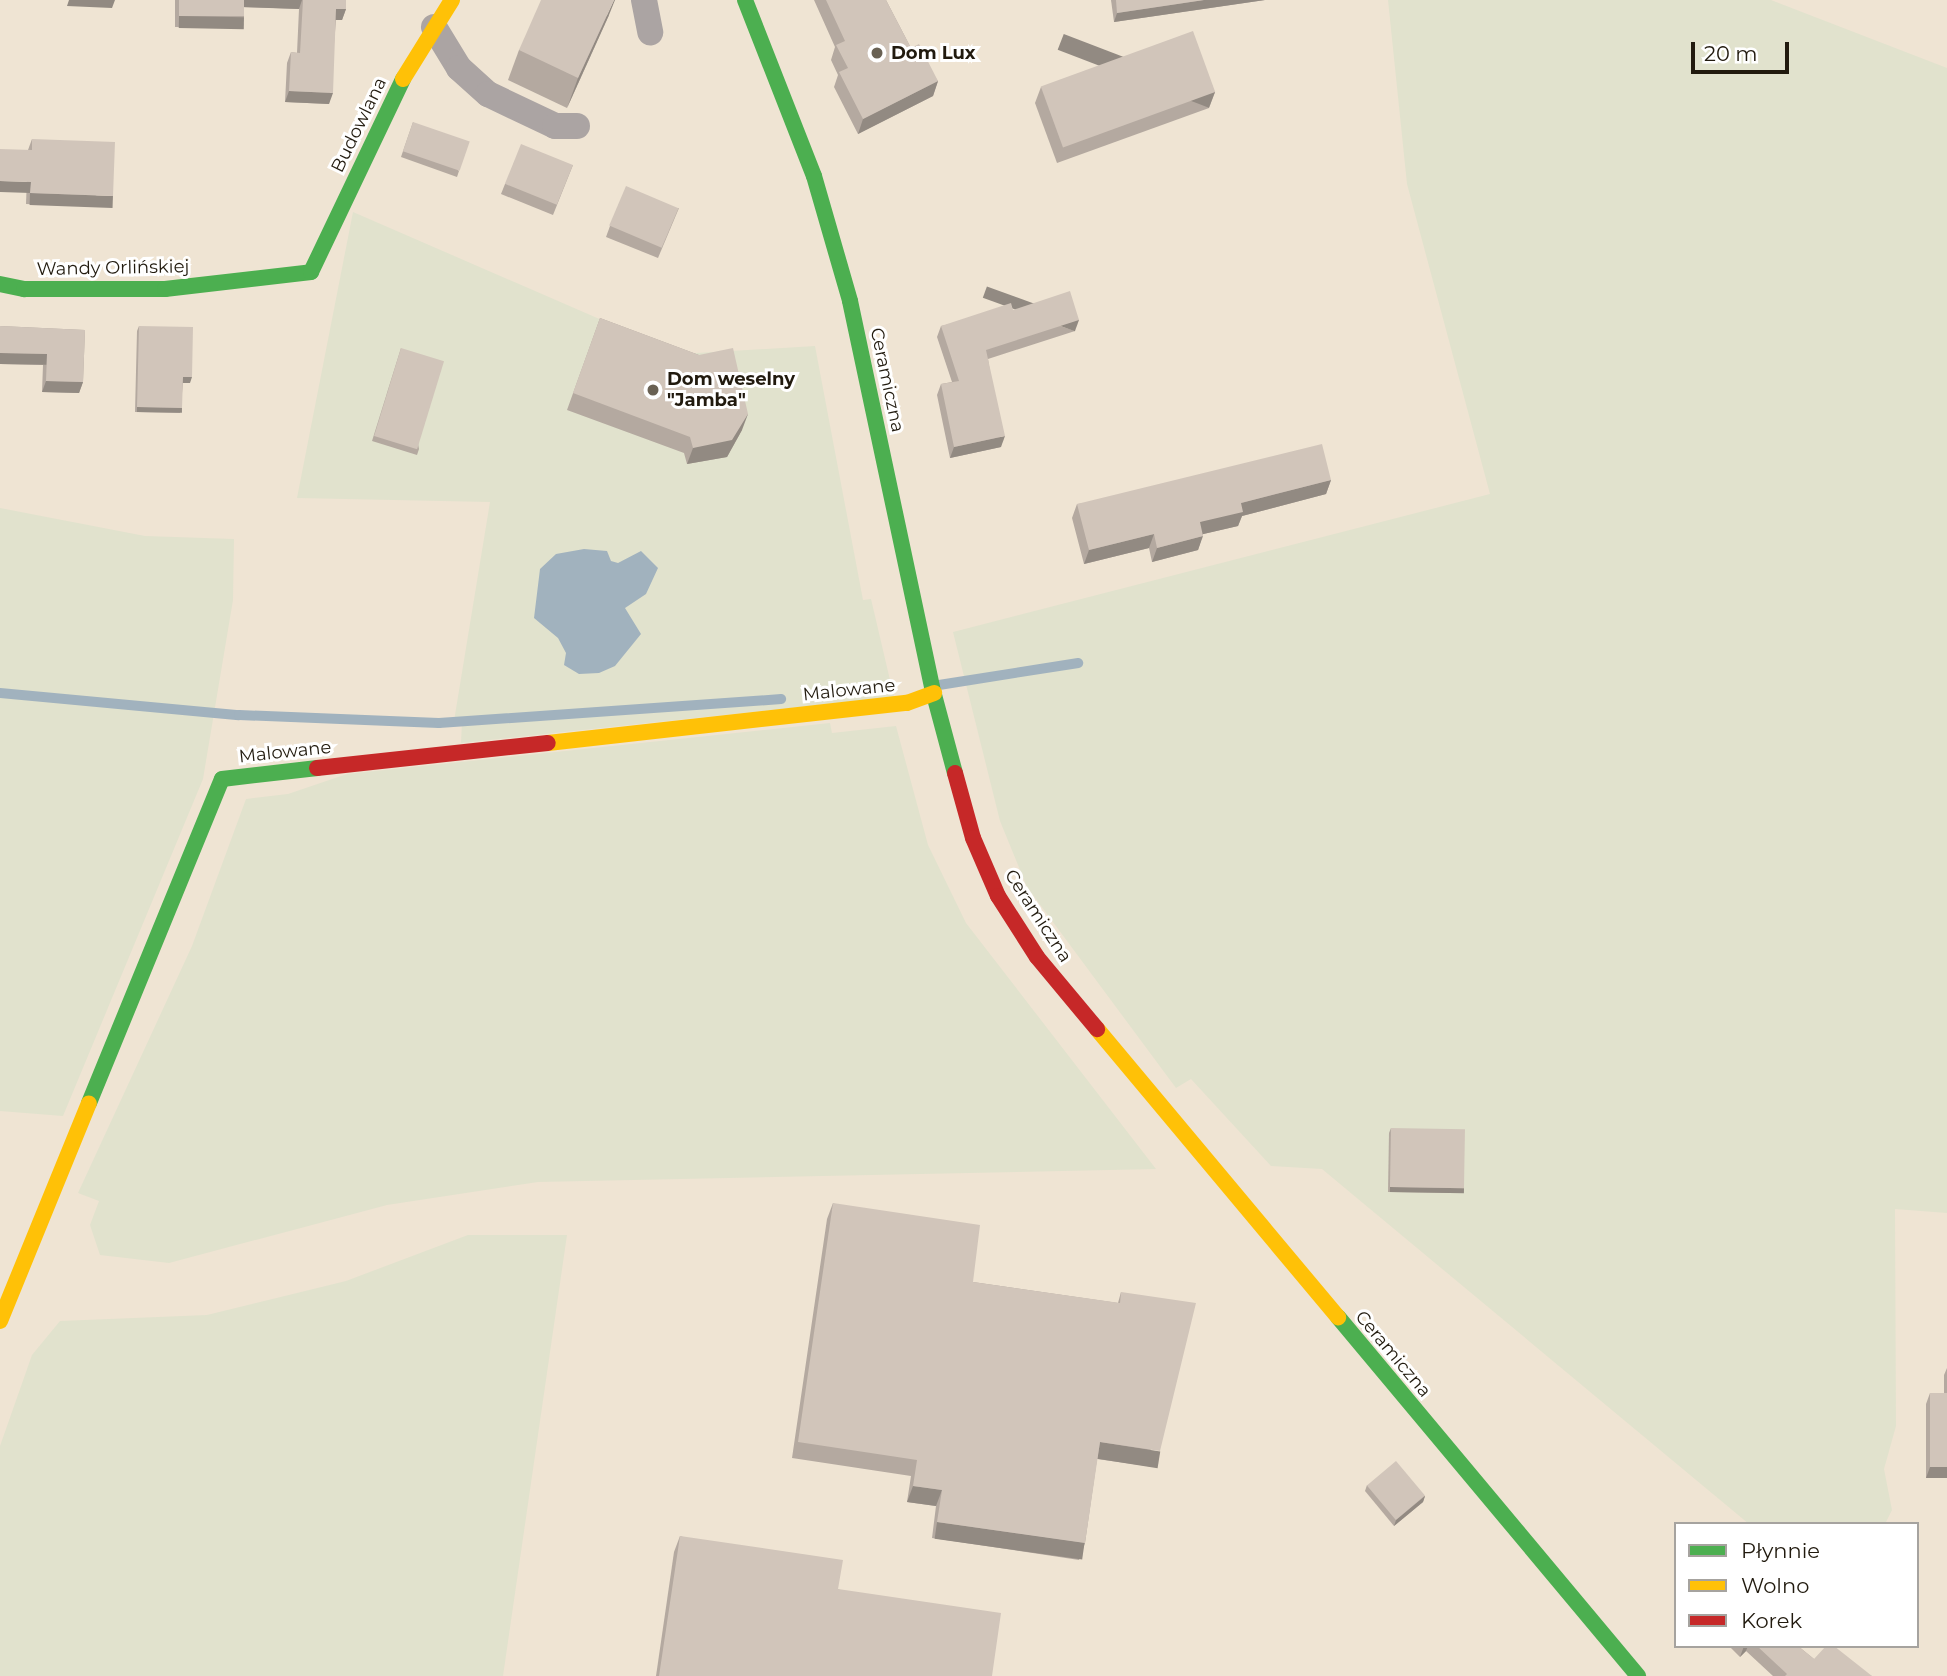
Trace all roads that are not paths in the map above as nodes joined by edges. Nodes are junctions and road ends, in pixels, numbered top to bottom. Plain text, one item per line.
1 (452, 0) edge
2 (644, 0) edge
3 (745, 0) edge
4 (434, 27) junction
5 (650, 32) dead end
6 (577, 126) dead end
7 (312, 272) joint
8 (0, 284) edge
9 (934, 692) junction
10 (0, 1321) edge
11 (1638, 1676) edge

1 - 4 street, Budowlana
2 - 5 street
3 - 9 street, Ceramiczna
4 - 6 street
4 - 7 street, Budowlana
7 - 8 street, Wandy Orlińskiej
9 - 10 street, Malowane
9 - 11 street, Ceramiczna

